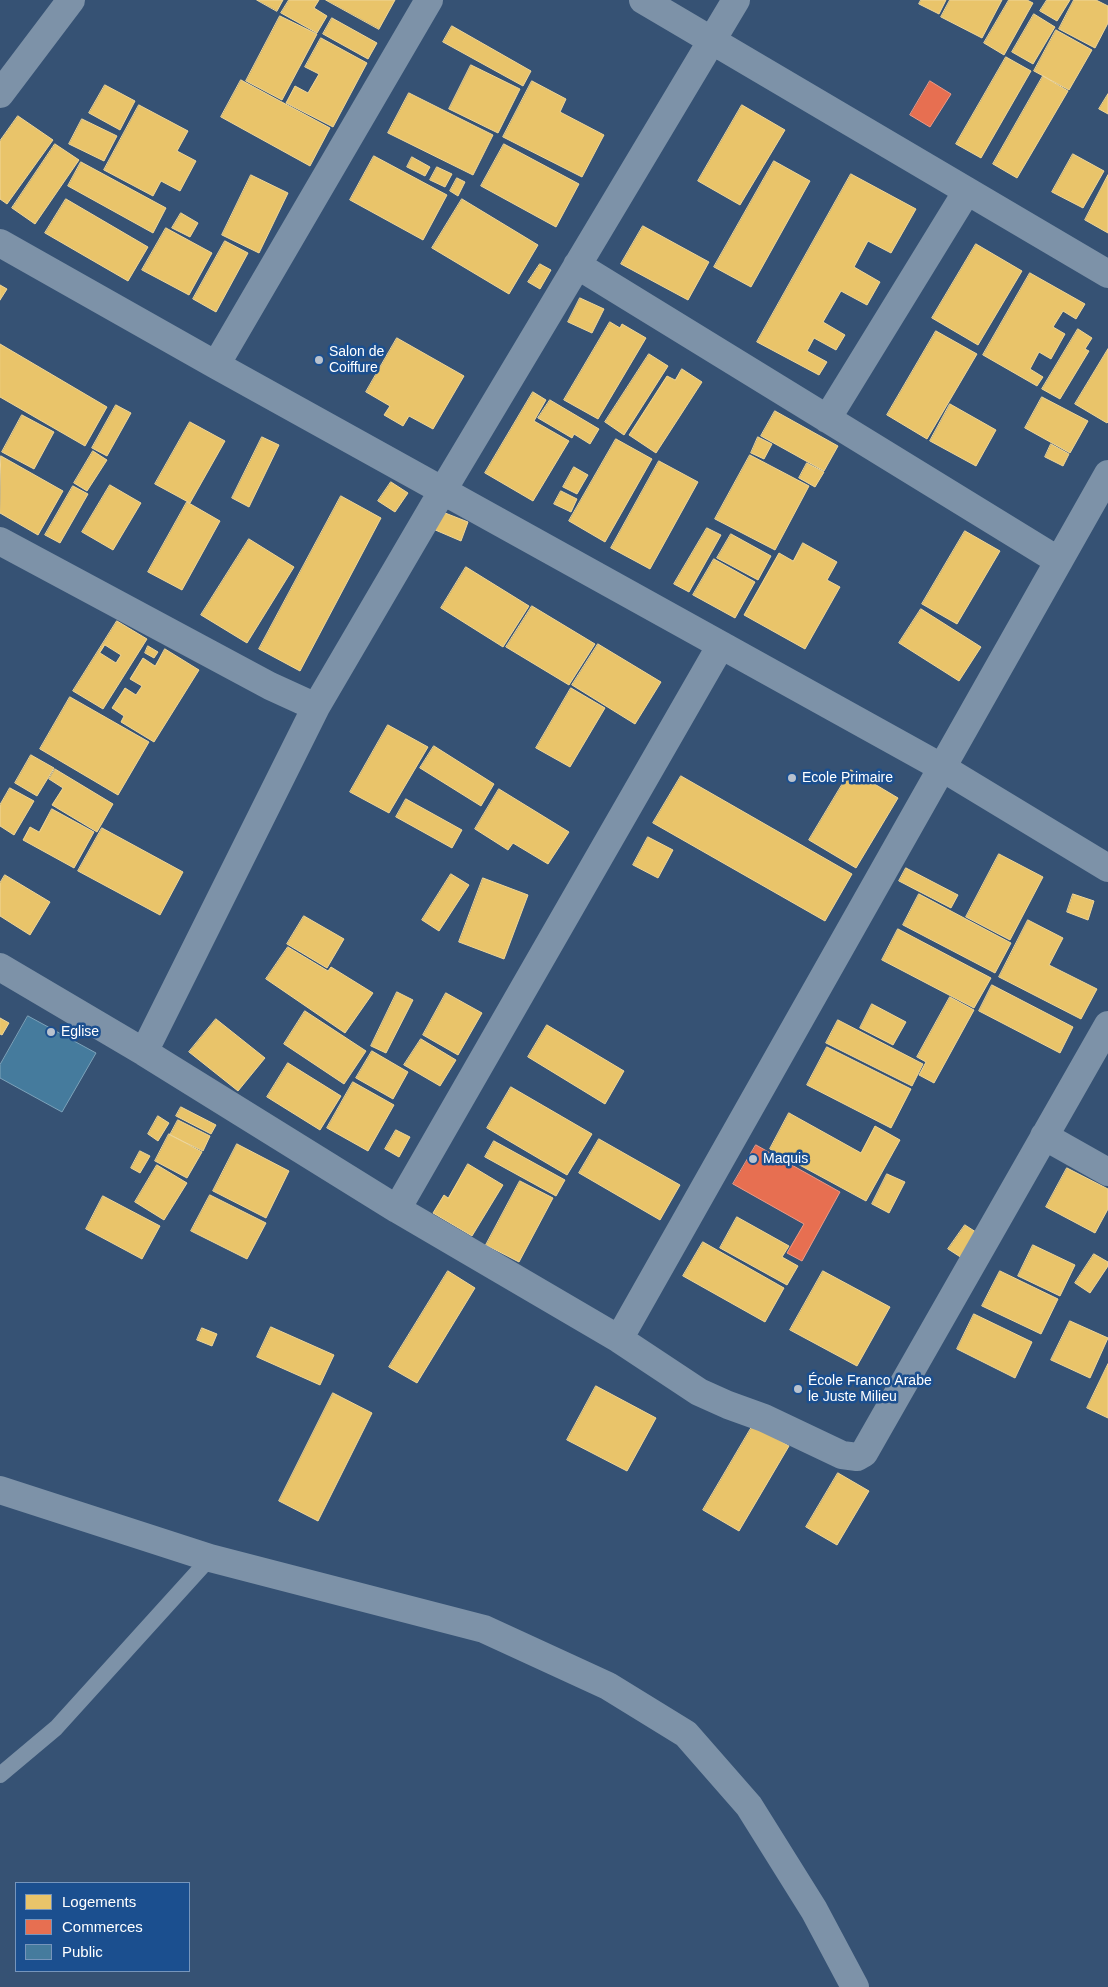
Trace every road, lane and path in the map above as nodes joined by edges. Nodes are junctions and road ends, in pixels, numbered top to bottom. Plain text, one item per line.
1 (71, 0) edge
2 (428, 0) edge
3 (643, 0) edge
4 (736, 0) edge
5 (712, 40) junction
6 (0, 94) edge
7 (967, 190) junction
8 (0, 243) edge
9 (577, 265) junction
10 (1108, 274) edge
11 (216, 365) junction
12 (828, 418) junction
13 (1108, 474) edge
14 (442, 490) junction
15 (0, 541) edge
16 (1058, 561) junction
17 (721, 645) junction
18 (316, 707) junction
19 (941, 767) junction
20 (1108, 868) edge
21 (0, 967) edge
22 (1108, 1025) edge
23 (144, 1052) junction
24 (1044, 1136) junction
25 (1108, 1172) edge
26 (397, 1208) junction
27 (618, 1339) junction
28 (0, 1490) edge
29 (210, 1558) junction
30 (0, 1775) edge
31 (855, 1987) edge

1 - 6 street
2 - 11 street
3 - 5 street
4 - 5 street
5 - 7 street
5 - 9 street
7 - 10 street
7 - 12 street
8 - 11 street
9 - 12 street
9 - 14 street
11 - 14 street
12 - 16 street
13 - 16 street
14 - 17 street
14 - 18 street
15 - 18 street
16 - 19 street
17 - 19 street
17 - 26 street
18 - 23 street
19 - 20 street
19 - 27 street
21 - 23 street
22 - 24 street
23 - 26 street
24 - 25 street
24 - 27 street
26 - 27 street
28 - 29 street
29 - 30 lane
29 - 31 street

